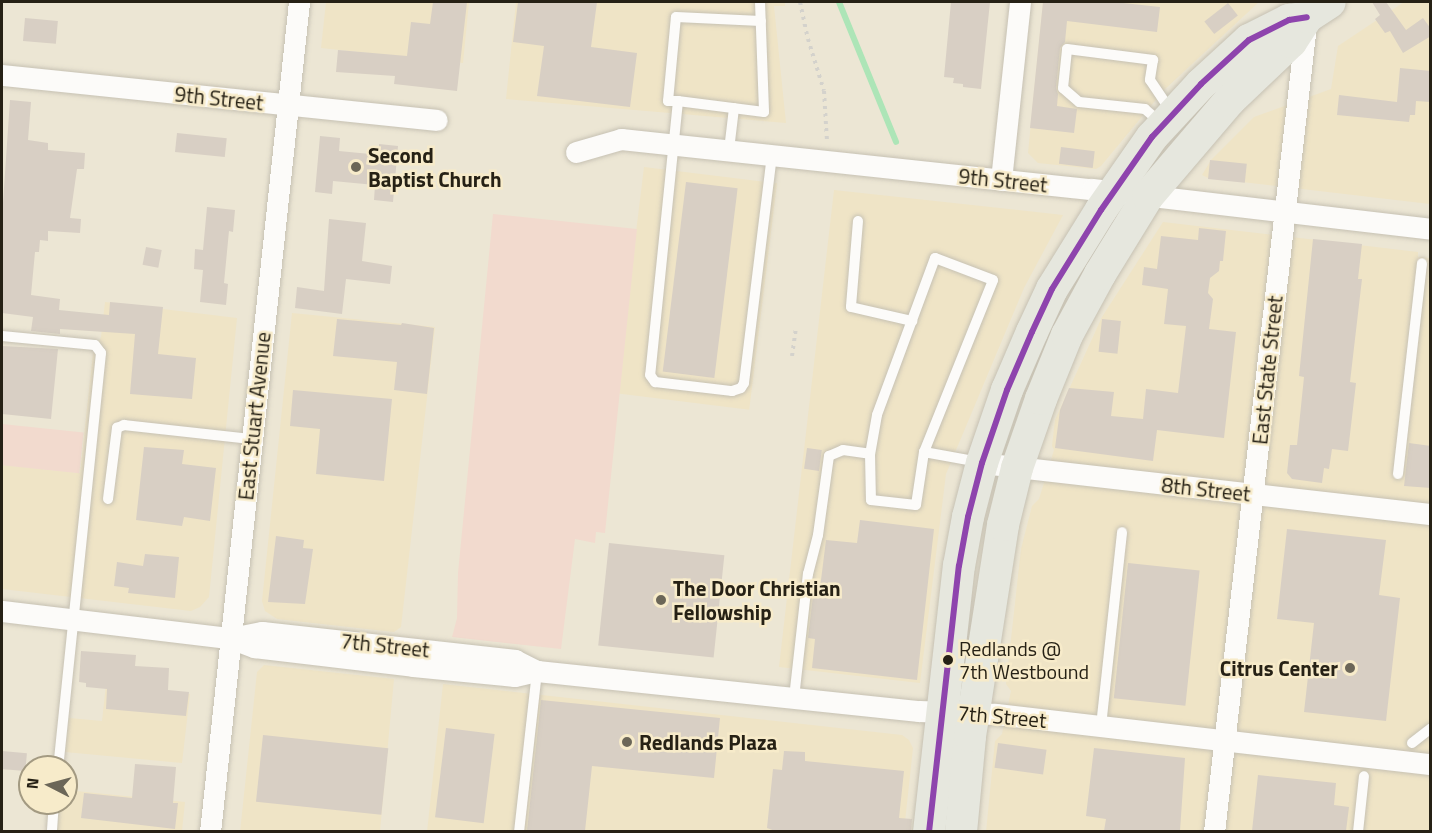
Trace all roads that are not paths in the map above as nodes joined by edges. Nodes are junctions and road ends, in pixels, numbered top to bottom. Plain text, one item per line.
1 (299, 2) edge
2 (760, 2) edge
3 (1020, 2) edge
4 (1315, 7) edge
5 (761, 21) junction
6 (2, 75) edge
7 (678, 101) junction
8 (288, 105) junction
9 (734, 108) junction
10 (1168, 119) junction
11 (437, 120) dead end
12 (675, 145) junction
13 (729, 150) junction
14 (576, 152) dead end
15 (772, 154) junction
16 (1001, 180) junction
17 (1113, 192) junction
18 (1148, 196) junction
19 (1284, 213) junction
20 (858, 221) dead end
21 (1431, 229) edge
22 (1422, 263) dead end
23 (912, 321) junction
24 (2, 336) edge
25 (250, 439) junction
26 (924, 452) junction
27 (870, 454) junction
28 (982, 463) junction
29 (1017, 468) junction
30 (1398, 474) dead end
31 (1252, 493) junction
32 (108, 499) dead end
33 (1431, 514) edge
34 (1122, 532) dead end
35 (2, 611) edge
36 (72, 619) junction
37 (230, 638) junction
38 (537, 671) junction
39 (794, 698) junction
40 (943, 712) junction
41 (974, 713) junction
42 (1101, 726) junction
43 (1431, 729) edge
44 (1224, 739) junction
45 (1412, 743) dead end
46 (59, 755) edge
47 (1431, 764) edge
48 (1364, 776) dead end
49 (53, 815) edge
50 (52, 830) dead end
51 (210, 831) edge
52 (519, 831) edge
53 (929, 831) edge
54 (961, 831) edge
55 (1214, 831) edge
56 (1358, 831) edge

1 - 8 street, East Stuart Avenue
2 - 5 lane
3 - 16 street
4 - 10 main road
4 - 18 main road
4 - 19 street, East State Street
5 - 7 lane
5 - 9 lane
6 - 8 street, 9th Street
7 - 9 lane
7 - 12 lane
8 - 11 street, 9th Street
8 - 25 street, East Stuart Avenue
9 - 13 lane
10 - 10 lane
10 - 17 main road
12 - 13 street, 9th Street
12 - 14 street, 9th Street
12 - 15 lane
13 - 15 street, 9th Street
15 - 16 street, 9th Street
16 - 17 street, 9th Street
17 - 18 street, 9th Street
17 - 28 main road
18 - 19 street, 9th Street
18 - 29 main road
19 - 21 street, 9th Street
19 - 31 street, East State Street
20 - 23 lane
22 - 30 lane
23 - 26 lane
23 - 27 lane
24 - 36 lane
25 - 32 lane
25 - 37 street, East Stuart Avenue
26 - 27 lane
26 - 28 lane
27 - 39 lane
28 - 29 street, 8th Street
28 - 40 main road
29 - 31 street, 8th Street
29 - 41 main road
31 - 33 street, 8th Street
31 - 44 street, East State Street
34 - 42 lane
35 - 36 street, 7th Street
36 - 37 street, 7th Street
36 - 46 lane
37 - 38 street, 7th Street
37 - 51 street, East Stuart Avenue
38 - 39 street, 7th Street
38 - 52 lane
39 - 40 street, 7th Street
40 - 41 street, 7th Street
40 - 53 main road
41 - 42 street, 7th Street
41 - 54 main road
42 - 44 street, 7th Street
43 - 45 lane
44 - 47 street, 7th Street
44 - 55 street, East State Street
48 - 56 lane
49 - 50 lane

